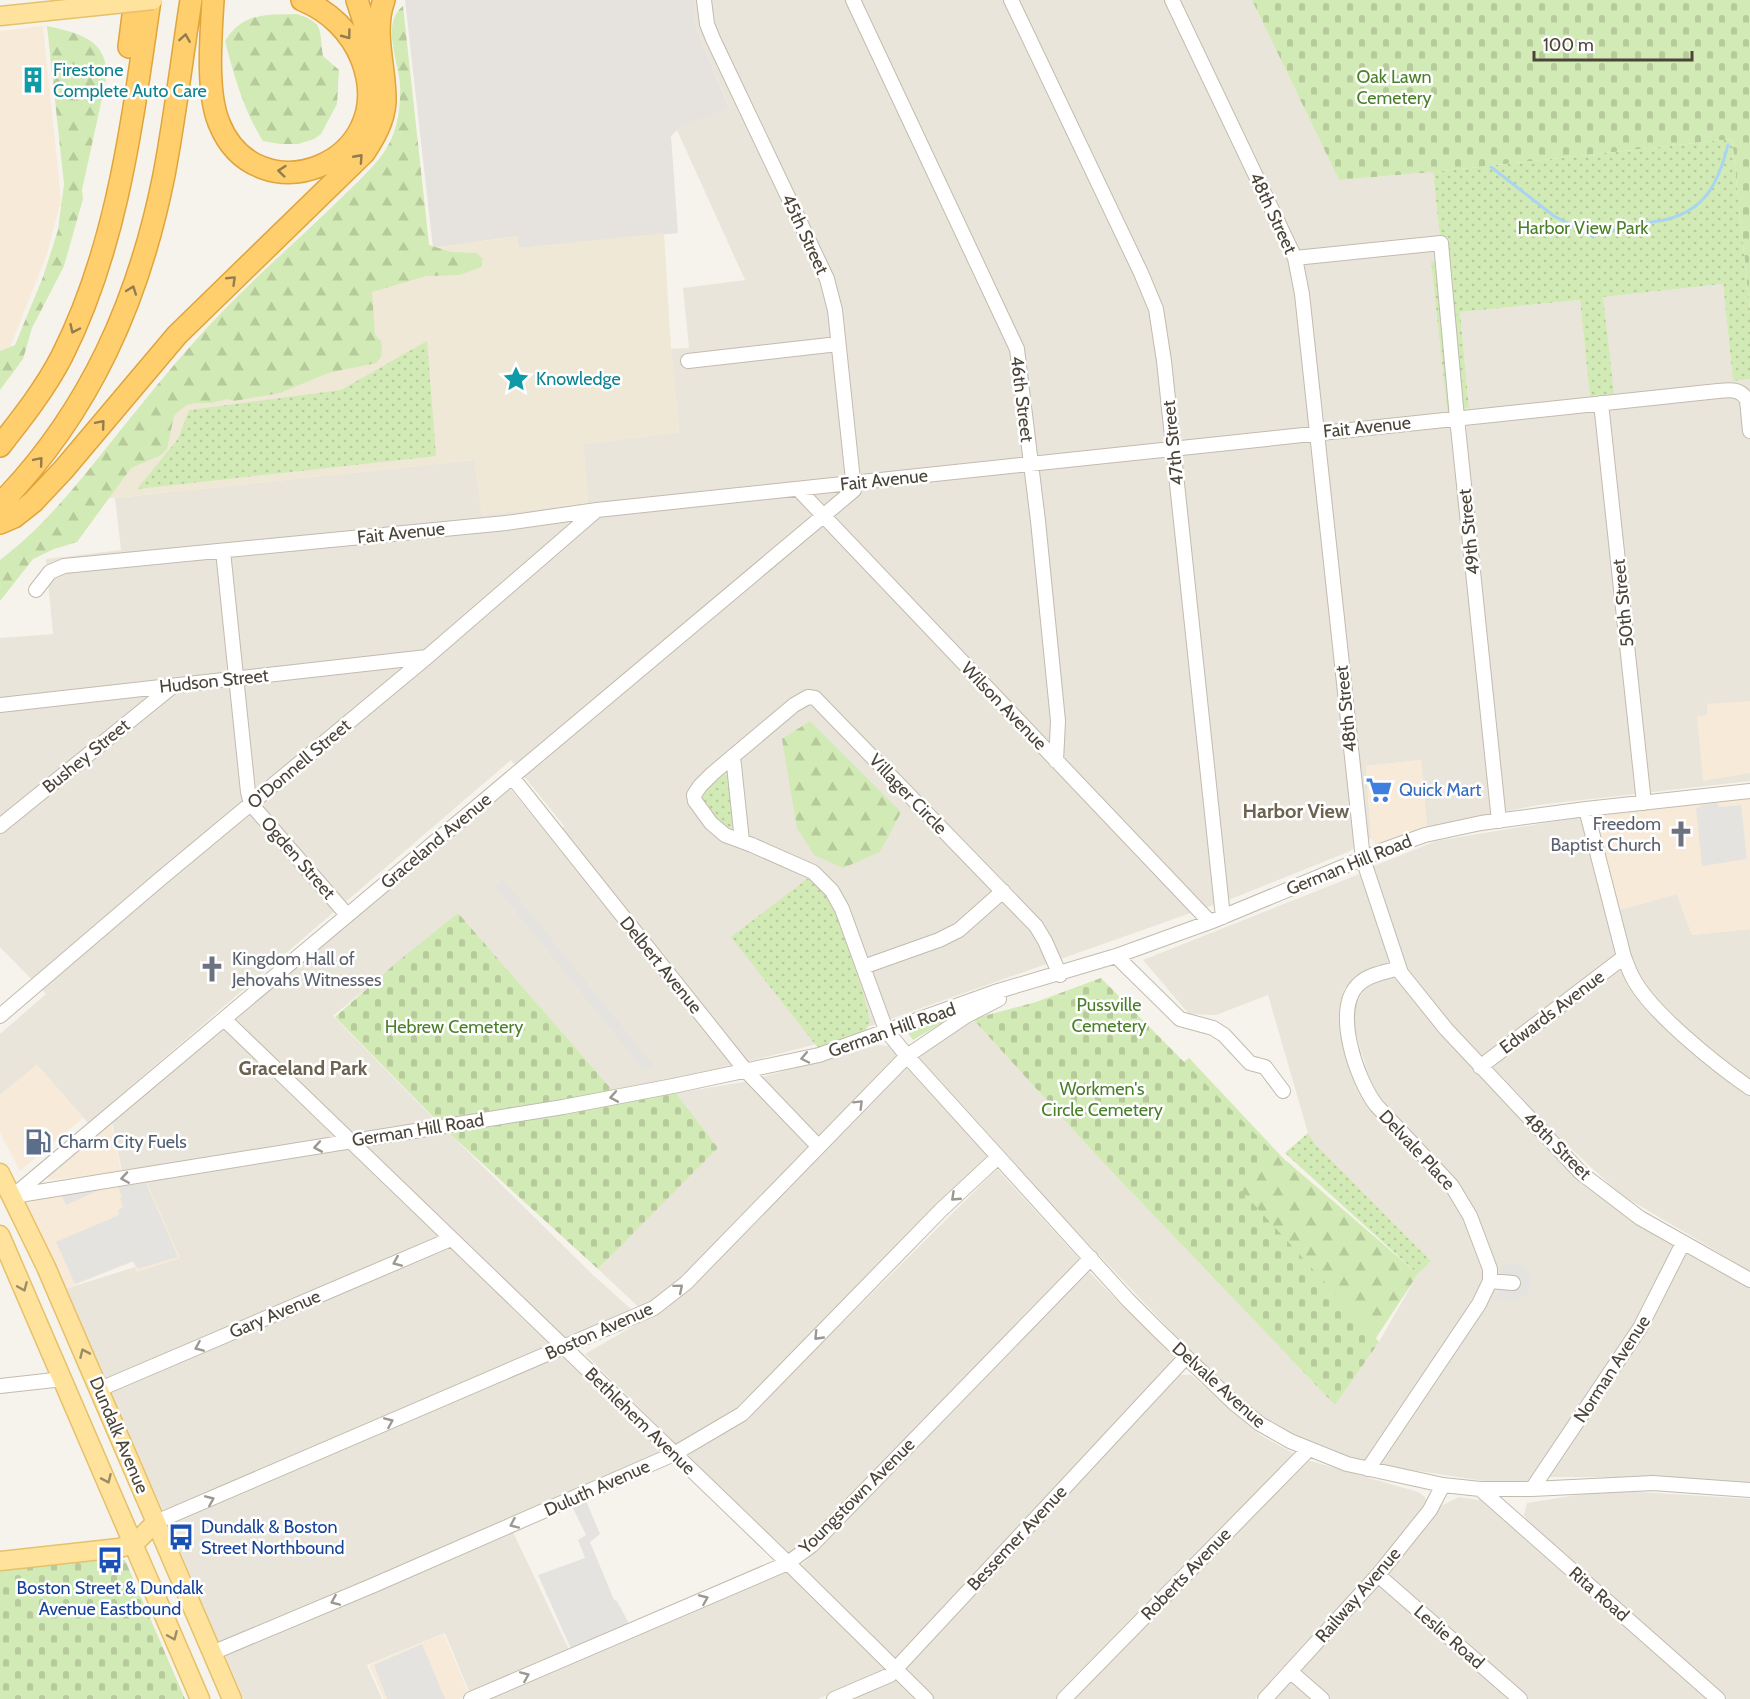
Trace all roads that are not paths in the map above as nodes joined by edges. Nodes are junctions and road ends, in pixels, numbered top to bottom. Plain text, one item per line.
1 (135, 0) edge
2 (152, 0) edge
3 (191, 0) edge
4 (213, 0) edge
5 (302, 0) edge
6 (357, 0) edge
7 (384, 0) edge
8 (704, 0) edge
9 (853, 0) edge
10 (1011, 0) edge
11 (1172, 0) edge
12 (0, 16) edge
13 (384, 85) junction
14 (1295, 258) junction
15 (96, 275) junction
16 (838, 344) junction
17 (688, 361) dead end
18 (1601, 403) junction
19 (1457, 417) junction
20 (1750, 431) edge
21 (1316, 433) junction
22 (0, 446) edge
23 (1172, 448) junction
24 (1030, 465) junction
25 (854, 484) junction
26 (798, 489) junction
27 (0, 504) edge
28 (597, 510) junction
29 (824, 516) junction
30 (0, 523) edge
31 (223, 551) junction
32 (36, 590) dead end
33 (427, 657) junction
34 (236, 679) junction
35 (173, 686) junction
36 (0, 705) edge
37 (733, 756) junction
38 (1056, 761) junction
39 (512, 777) junction
40 (1750, 791) edge
41 (1644, 803) junction
42 (251, 804) junction
43 (1586, 809) junction
44 (1499, 821) junction
45 (0, 826) edge
46 (742, 841) junction
47 (1363, 859) junction
48 (1003, 891) junction
49 (347, 915) junction
50 (1223, 917) junction
51 (1210, 922) junction
52 (1116, 956) junction
53 (1624, 957) junction
54 (863, 967) junction
55 (1399, 968) junction
56 (1060, 975) junction
57 (0, 1016) edge
58 (224, 1018) junction
59 (886, 1030) junction
60 (907, 1056) junction
61 (1480, 1067) junction
62 (746, 1071) junction
63 (1750, 1088) edge
64 (1283, 1091) dead end
65 (351, 1141) junction
66 (818, 1146) junction
67 (998, 1157) junction
68 (0, 1173) edge
69 (38, 1173) junction
70 (52, 1190) junction
71 (13, 1196) junction
72 (0, 1235) edge
73 (451, 1239) junction
74 (1683, 1243) junction
75 (1090, 1258) junction
76 (1750, 1280) edge
77 (1490, 1281) junction
78 (1513, 1283) dead end
79 (565, 1347) junction
80 (1186, 1357) junction
81 (63, 1379) junction
82 (0, 1386) edge
83 (100, 1389) junction
84 (1308, 1450) junction
85 (674, 1454) junction
86 (1368, 1469) junction
87 (1443, 1485) junction
88 (1480, 1489) junction
89 (1532, 1489) junction
90 (1750, 1490) edge
91 (156, 1522) junction
92 (132, 1538) junction
93 (0, 1551) edge
94 (0, 1561) edge
95 (788, 1563) junction
96 (1378, 1575) junction
97 (212, 1653) junction
98 (895, 1670) junction
99 (1290, 1671) junction
100 (200, 1699) edge
101 (232, 1699) edge
102 (471, 1699) edge
103 (834, 1699) edge
104 (926, 1699) edge
105 (1064, 1699) edge
106 (1264, 1699) edge
107 (1322, 1699) edge
108 (1520, 1699) edge
109 (1718, 1699) edge

1 - 15 highway
2 - 12 main road, bridge
2 - 15 highway
27 -> 3 highway
5 -> 4 highway
6 - 13 highway
7 - 13 highway
8 - 16 street, 45th Street
9 - 24 street, 46th Street
10 - 23 street, 47th Street
11 - 14 street, 48th Street
30 -> 13 highway
14 - 19 street, 49th Street
14 - 21 street, 48th Street
15 -> 22 highway
16 - 17 street
16 - 25 street, 45th Street
18 - 19 street, Fait Avenue
18 - 20 street, Fait Avenue
18 - 41 street, 50th Street
19 - 21 street, Fait Avenue
19 - 44 street, 49th Street
21 - 23 street, Fait Avenue
21 - 47 street, 48th Street
23 - 24 street, Fait Avenue
23 - 50 street, 47th Street
24 - 25 street, Fait Avenue
24 - 38 street, 46th Street
25 - 26 street, Fait Avenue
25 - 29 street, Graceland Avenue
26 - 28 street, Fait Avenue
26 - 29 street, Wilson Avenue
28 - 31 street, Fait Avenue
28 - 33 street, O'Donnell Street
29 - 38 street, Wilson Avenue
29 - 39 street, Graceland Avenue
31 - 32 street, Fait Avenue
31 - 34 street, Ogden Street
33 - 34 street, Hudson Street
33 - 42 street, O'Donnell Street
34 - 35 street, Hudson Street
34 - 42 street, Ogden Street
35 - 36 street, Hudson Street
35 - 45 street, Bushey Street
37 - 46 street
37 - 46 street, Villager Circle
37 - 48 street, Villager Circle
38 - 51 street, Wilson Avenue
39 - 49 street, Graceland Avenue
39 - 62 street, Delbert Avenue
40 - 41 street, German Hill Road
41 - 43 street, German Hill Road
42 - 49 street, Ogden Street
42 - 57 street, O'Donnell Street
43 - 44 street, German Hill Road
43 - 53 street
44 - 47 street, German Hill Road
46 - 54 street, Villager Circle
47 - 50 street, German Hill Road
47 - 55 street, 48th Street
48 - 54 street
48 - 56 street, Villager Circle
49 - 58 street, Graceland Avenue
50 - 51 street, German Hill Road
51 - 52 street, German Hill Road
52 - 56 street, German Hill Road
52 - 64 street
53 - 61 street, Edwards Avenue
53 - 63 street
54 - 59 street, Villager Circle
55 - 61 street, 48th Street
55 - 77 street, Delvale Place
56 - 59 street, German Hill Road
56 - 60 street, Boston Avenue
58 - 65 street, Bethlehem Avenue
58 - 69 street, Graceland Avenue
59 - 60 street, Delvale Avenue
59 -> 62 street, German Hill Road
66 -> 60 street, Boston Avenue
60 - 67 street, Delvale Avenue
61 - 74 street, 48th Street
62 -> 65 street, German Hill Road
62 - 66 street, Delbert Avenue
65 -> 70 street, German Hill Road
65 - 73 street, Bethlehem Avenue
79 -> 66 street, Boston Avenue
67 - 75 street, Delvale Avenue
67 -> 85 street, Duluth Avenue
68 - 71 main road, Dundalk Avenue
69 - 70 street
69 - 71 street, Graceland Avenue
70 - 71 street, German Hill Road
83 -> 71 main road, Dundalk Avenue
72 -> 81 main road, Dundalk Avenue
73 - 79 street, Bethlehem Avenue
73 -> 83 street, Gary Avenue
74 - 76 street, 48th Street
74 - 89 street, Norman Avenue
75 - 80 street, Delvale Avenue
75 - 95 street, Youngstown Avenue
77 - 78 street
77 - 86 street
79 - 85 street, Bethlehem Avenue
91 -> 79 street, Boston Avenue
80 - 84 street, Delvale Avenue
80 - 98 street, Bessemer Avenue
81 - 82 street
81 -> 92 main road, Dundalk Avenue
83 - 91 main road, Dundalk Avenue
84 - 86 street, Delvale Avenue
84 - 105 street, Roberts Avenue
85 - 95 street, Bethlehem Avenue
85 -> 97 street, Duluth Avenue
86 - 87 street, Delvale Avenue
87 - 88 street, Delvale Avenue
87 - 96 street, Railway Avenue
88 - 89 street, Delvale Avenue
88 - 109 street, Rita Road
89 - 90 street, Delvale Avenue
91 - 92 main road
91 - 97 main road, Dundalk Avenue
92 - 93 main road
92 - 94 main road
92 -> 100 main road, Dundalk Avenue
95 - 98 street, Bethlehem Avenue
102 -> 95 street, Youngstown Avenue
96 - 99 street, Railway Avenue
96 - 108 street, Leslie Road
97 - 101 main road, Dundalk Avenue
98 - 103 street, Bessemer Avenue
98 - 104 street, Bethlehem Avenue
99 - 106 street, Railway Avenue
99 - 107 street

